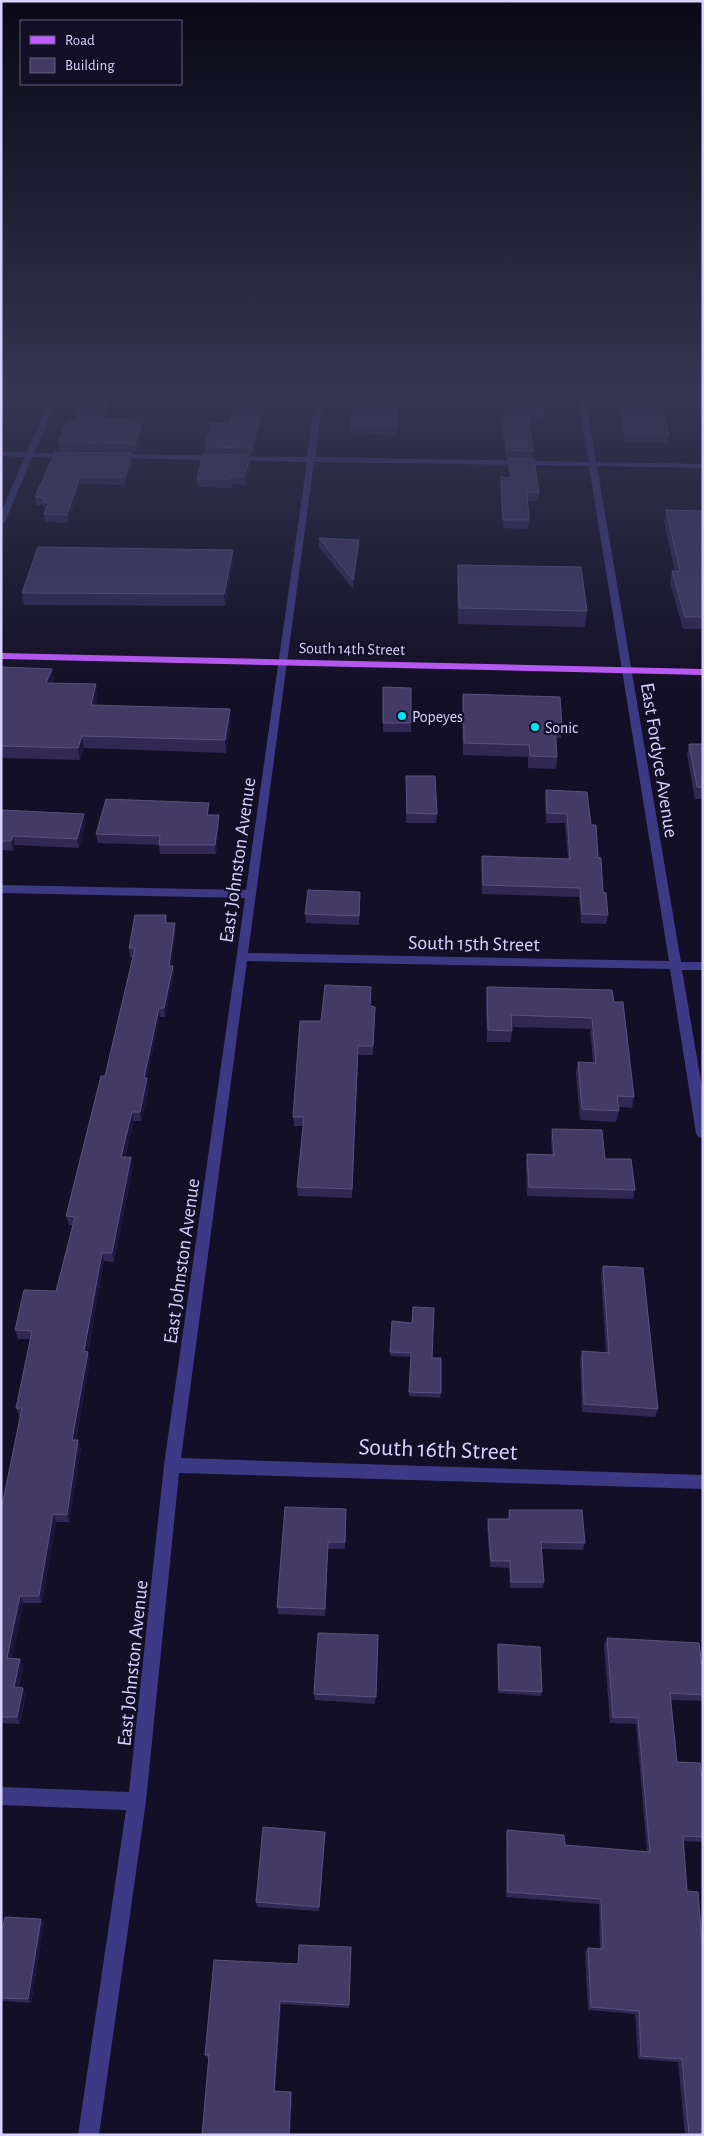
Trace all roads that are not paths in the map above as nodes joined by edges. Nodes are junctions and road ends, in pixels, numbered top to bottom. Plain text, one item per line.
1 (13, 493) edge
2 (306, 493) edge
3 (597, 493) edge
4 (1, 522) edge
5 (1, 656) edge
6 (283, 662) junction
7 (627, 670) junction
8 (703, 672) edge
9 (1, 889) edge
10 (252, 894) junction
11 (244, 958) junction
12 (676, 965) junction
13 (703, 966) edge
14 (703, 1133) edge
15 (172, 1465) junction
16 (703, 1482) edge
17 (1, 1796) edge
18 (137, 1801) junction
19 (88, 2135) edge

1 - 4 street
2 - 6 street, East Johnston Avenue
3 - 7 street, East Fordyce Avenue
5 - 6 main road, South 14th Street
6 - 7 main road, South 14th Street
6 - 10 street, East Johnston Avenue
7 - 8 main road, South 14th Street
7 - 12 street, East Fordyce Avenue
9 - 10 street
10 - 11 street, East Johnston Avenue
11 - 12 street, South 15th Street
11 - 15 street, East Johnston Avenue
12 - 13 street, South 15th Street
12 - 14 street, East Fordyce Avenue
15 - 16 street, South 16th Street
15 - 18 street, East Johnston Avenue
17 - 18 street
18 - 19 street, East Johnston Avenue

